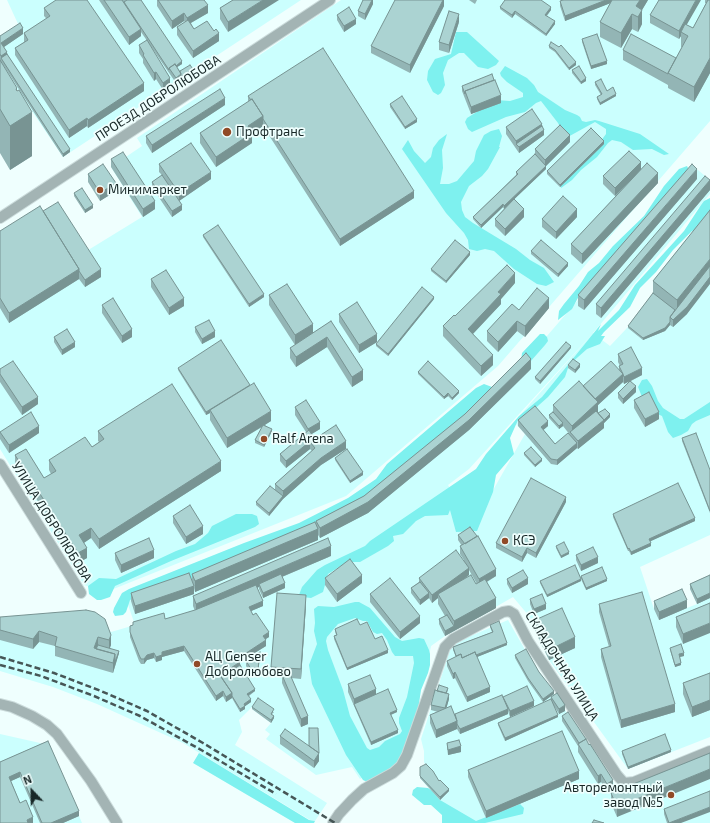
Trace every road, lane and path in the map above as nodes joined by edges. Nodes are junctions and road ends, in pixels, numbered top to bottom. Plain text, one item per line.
1 (330, 0) edge
2 (0, 218) edge
3 (0, 464) edge
4 (81, 593) dead end
5 (0, 704) edge
6 (710, 751) edge
7 (117, 823) edge
8 (332, 823) edge

1 - 2 street, ПРОЕЗД ДОБРОЛЮБОВА
3 - 4 street, УЛИЦА ДОБРОЛЮБОВА
5 - 7 street
6 - 8 street, СКЛАДОЧНАЯ УЛИЦА

